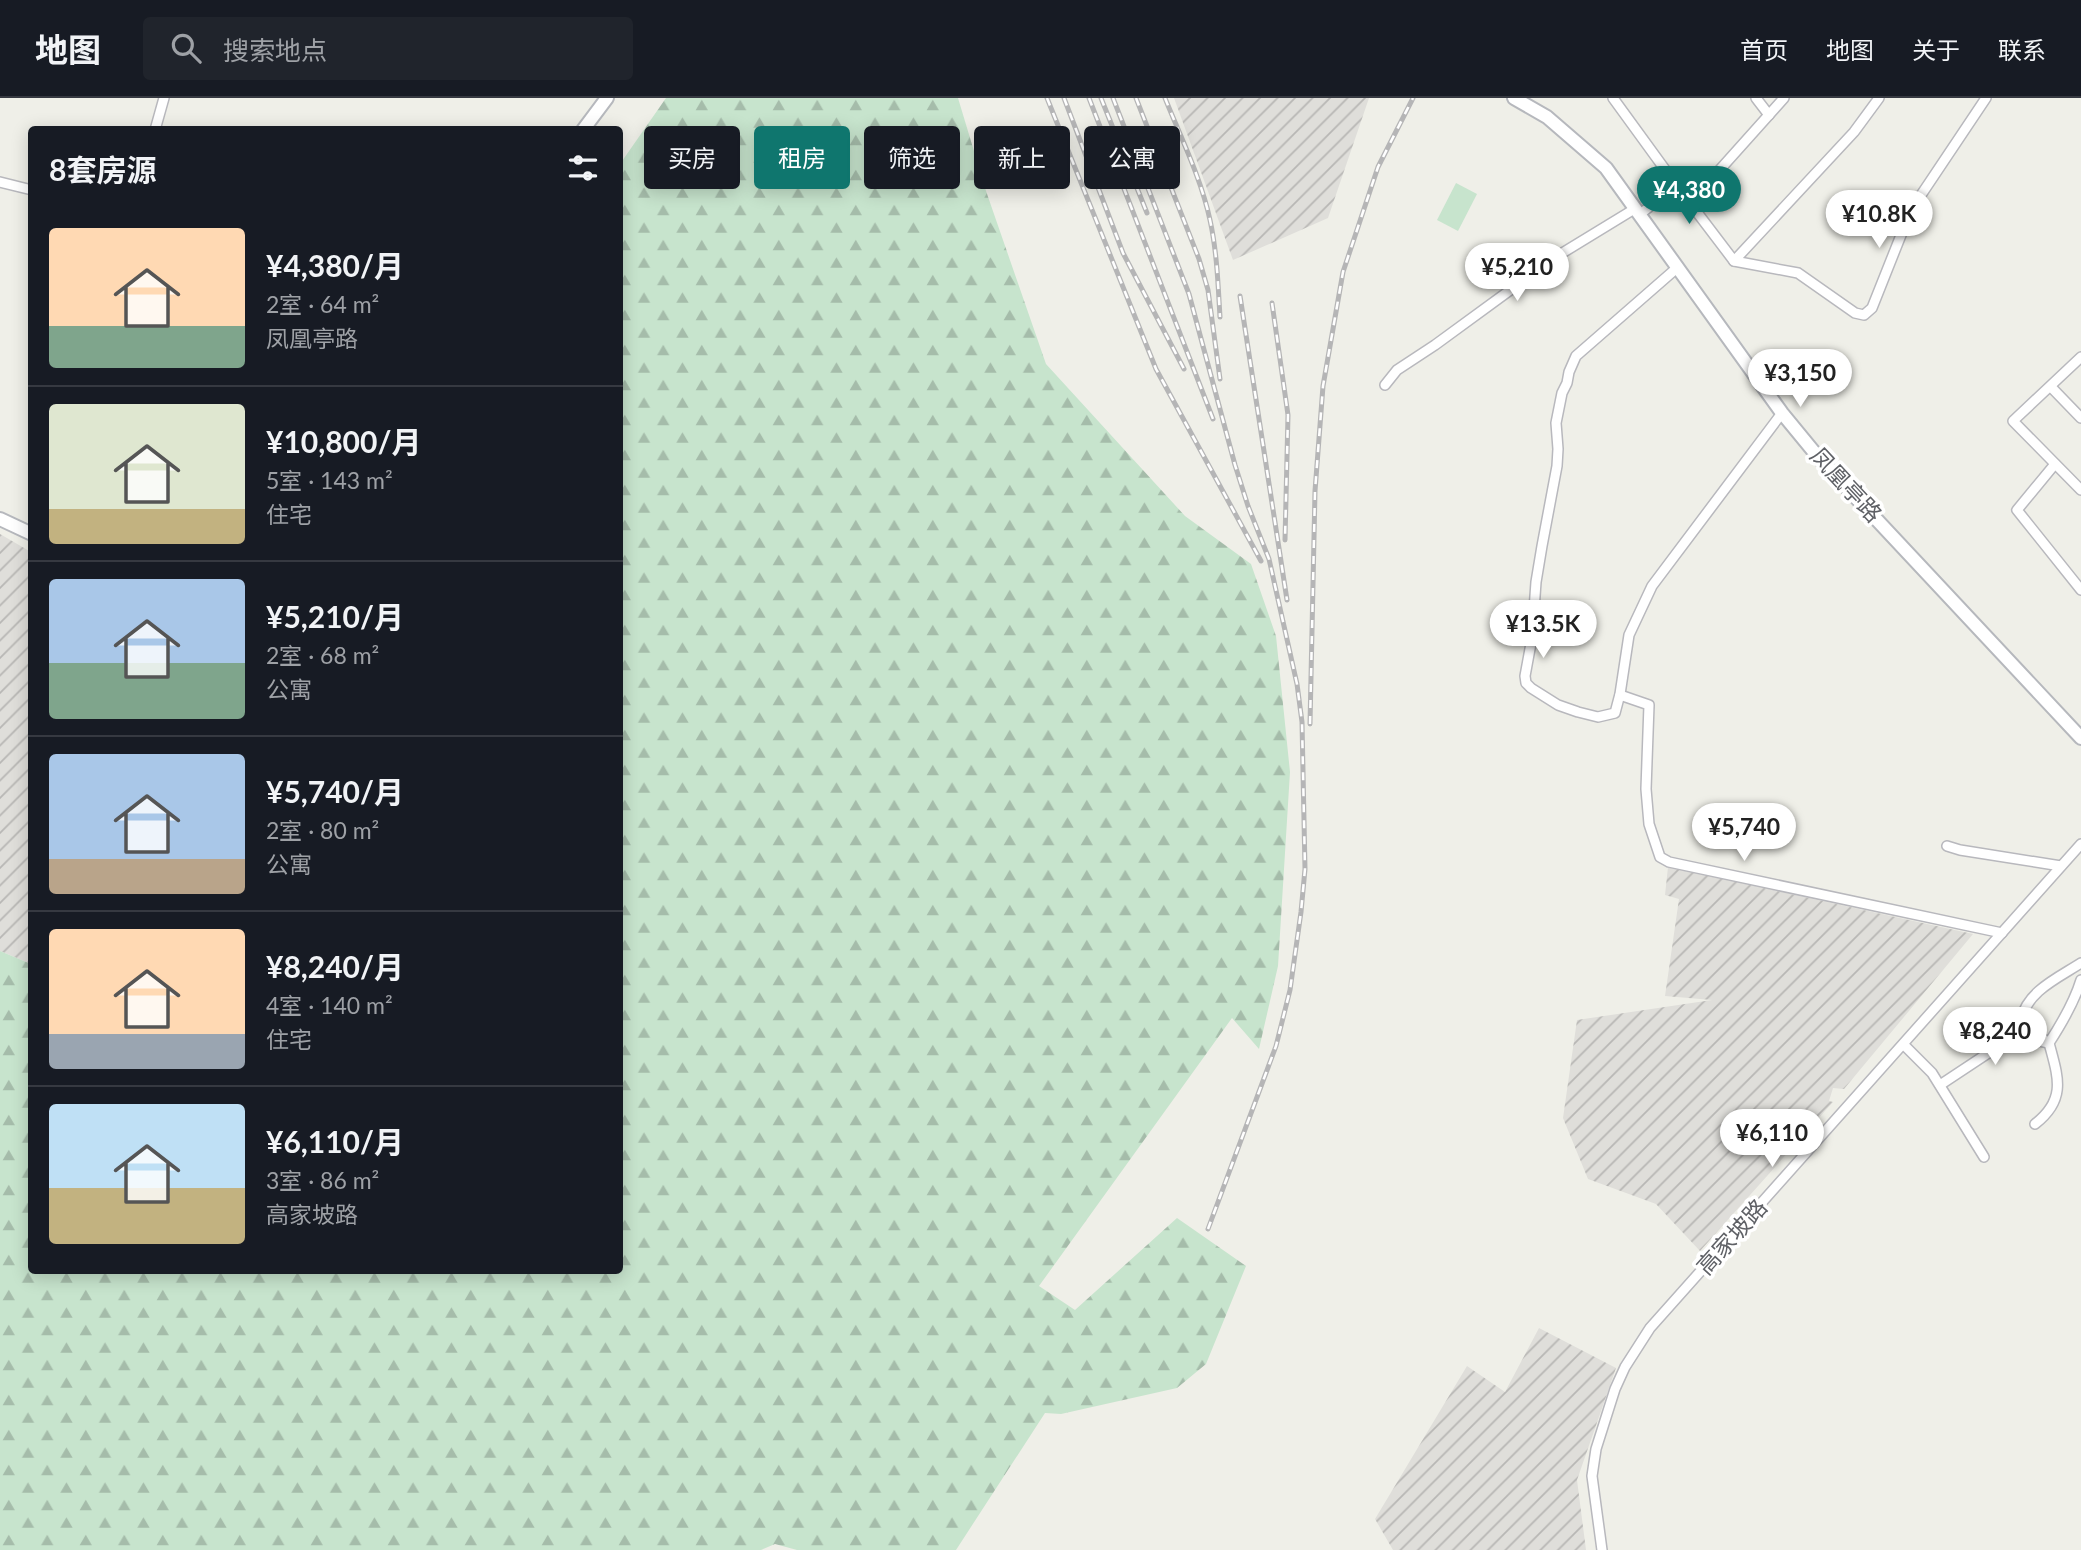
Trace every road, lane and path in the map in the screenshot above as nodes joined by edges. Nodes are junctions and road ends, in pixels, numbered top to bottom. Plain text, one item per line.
1 (164, 98) edge
2 (607, 98) edge
3 (1514, 98) edge
4 (1613, 98) edge
5 (1756, 98) edge
6 (1784, 98) edge
7 (1879, 98) edge
8 (1986, 98) edge
9 (1769, 115) junction
10 (156, 126) edge
11 (586, 126) edge
12 (0, 182) edge
13 (1677, 186) junction
14 (28, 189) edge
15 (1690, 203) junction
16 (1638, 211) junction
17 (1734, 261) junction
18 (1678, 267) junction
19 (2081, 357) edge
20 (1385, 385) dead end
21 (2051, 387) junction
22 (1782, 413) junction
23 (2081, 418) edge
24 (2055, 464) junction
25 (2081, 490) edge
26 (0, 519) edge
27 (28, 532) edge
28 (2081, 590) edge
29 (1620, 695) junction
30 (2081, 738) edge
31 (2081, 844) edge
32 (1947, 846) dead end
33 (2061, 866) junction
34 (2002, 933) junction
35 (2081, 963) edge
36 (2081, 980) edge
37 (2049, 1043) junction
38 (1904, 1045) dead end
39 (1940, 1085) junction
40 (2035, 1124) dead end
41 (1984, 1157) dead end
42 (1602, 1550) edge

1 - 10 street
2 - 11 street
3 - 16 street, 凤凰亭路
4 - 13 street
5 - 9 street
6 - 9 street
7 - 17 street
8 - 17 street
9 - 15 street
12 - 14 street
13 - 15 street
13 - 16 street
15 - 17 street
16 - 18 street, 凤凰亭路
16 - 20 street
18 - 22 street, 凤凰亭路
18 - 29 street
19 - 21 street
21 - 23 street
21 - 24 street
22 - 29 street
22 - 30 street, 凤凰亭路
24 - 25 street
24 - 28 street
26 - 27 street
29 - 34 street
31 - 33 street, 高家坡路
32 - 33 street
33 - 34 street, 高家坡路
34 - 42 street, 高家坡路
35 - 37 street
36 - 37 street
37 - 39 street
37 - 40 street
38 - 39 street
39 - 41 street

